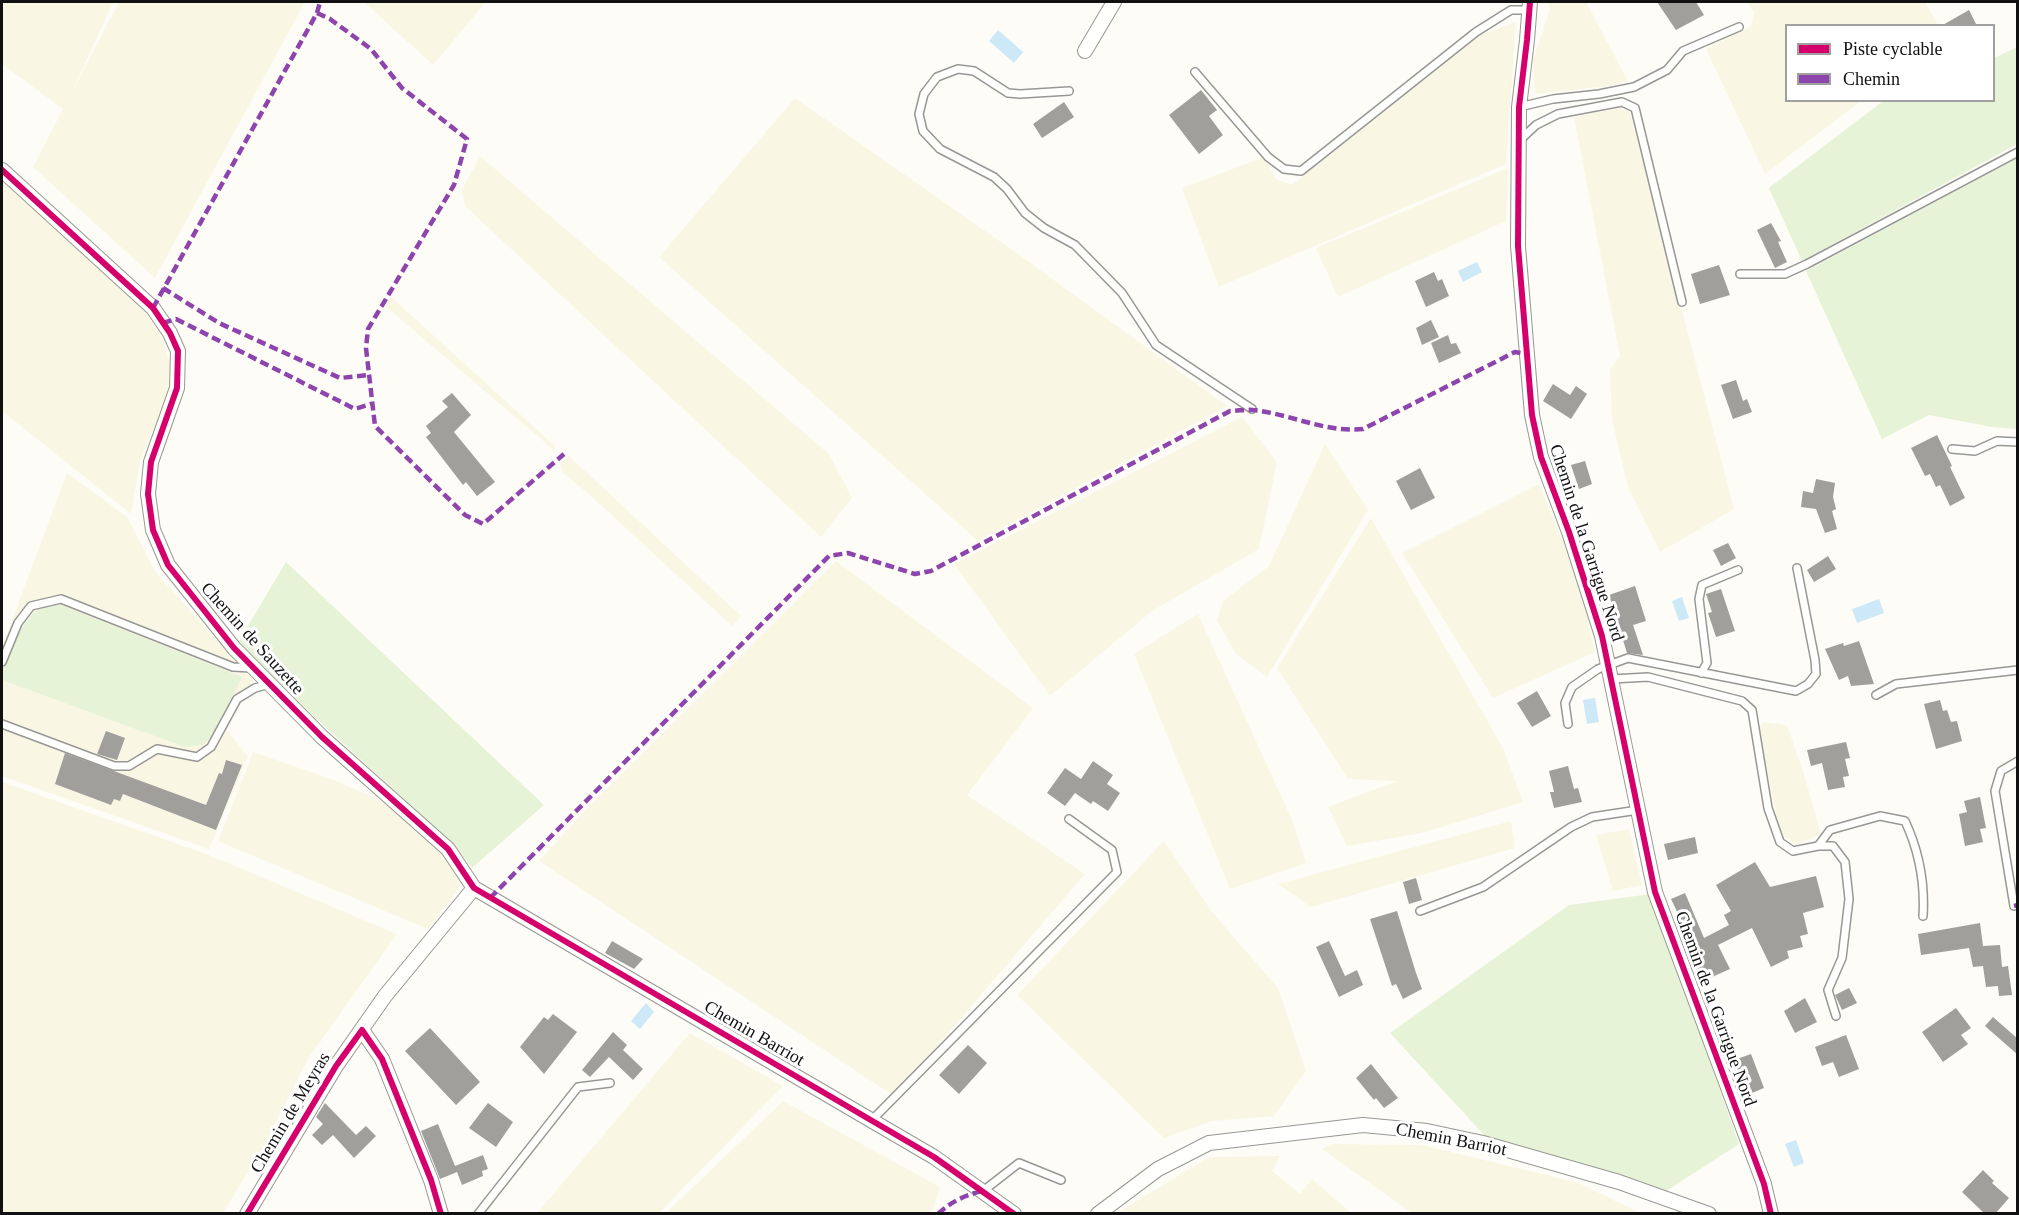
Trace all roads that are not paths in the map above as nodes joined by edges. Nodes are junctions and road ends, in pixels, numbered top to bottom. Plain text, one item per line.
1 (1114, 2) edge
2 (1530, 6) edge
3 (1739, 27) dead end
4 (1085, 51) dead end
5 (1195, 72) dead end
6 (1069, 91) dead end
7 (1519, 107) junction
8 (1518, 141) junction
9 (2018, 152) edge
10 (2, 170) edge
11 (1740, 274) dead end
12 (1682, 302) dead end
13 (1252, 410) dead end
14 (2018, 442) edge
15 (1952, 449) dead end
16 (1797, 568) dead end
17 (1738, 570) dead end
18 (2, 662) edge
19 (1608, 664) junction
20 (255, 668) junction
21 (2018, 670) edge
22 (1701, 673) junction
23 (1612, 679) junction
24 (270, 684) junction
25 (1876, 695) dead end
26 (2, 724) edge
27 (1568, 724) dead end
28 (2018, 761) edge
29 (1638, 810) junction
30 (1069, 819) dead end
31 (1818, 846) junction
32 (474, 888) junction
33 (2014, 906) dead end
34 (1420, 911) dead end
35 (1923, 916) dead end
36 (1836, 1016) dead end
37 (362, 1030) junction
38 (610, 1083) dead end
39 (872, 1121) junction
40 (1061, 1180) dead end
41 (983, 1191) junction
42 (247, 1214) edge
43 (441, 1214) edge
44 (478, 1214) edge
45 (1014, 1214) edge
46 (1098, 1214) edge
47 (1709, 1214) edge
48 (1771, 1214) edge

1 - 4 street
2 - 5 lane
2 - 7 street, Chemin de la Garrigue Nord
3 - 7 lane
6 - 13 lane
7 - 8 street, Chemin de la Garrigue Nord
8 - 12 lane
8 - 19 street, Chemin de la Garrigue Nord
9 - 11 lane
10 - 20 street, Chemin de Sauzette
14 - 15 lane
16 - 22 lane
17 - 22 lane
18 - 20 lane
19 - 22 lane
19 - 23 street, Chemin de la Garrigue Nord
19 - 27 lane
20 - 24 street, Chemin de Sauzette
21 - 25 lane
23 - 29 street, Chemin de la Garrigue Nord
23 - 31 lane
24 - 26 lane
24 - 32 street, Chemin de Sauzette
28 - 33 lane
29 - 34 lane
29 - 48 street, Chemin de la Garrigue Nord
30 - 39 lane
31 - 35 lane
31 - 36 lane
32 - 37 street, Chemin de Meyras
32 - 39 street, Chemin Barriot
37 - 42 street, Chemin de Meyras
37 - 43 street
38 - 44 lane
39 - 41 street, Chemin Barriot
40 - 41 lane
41 - 45 street, Chemin Barriot
46 - 47 street, Chemin Barriot

